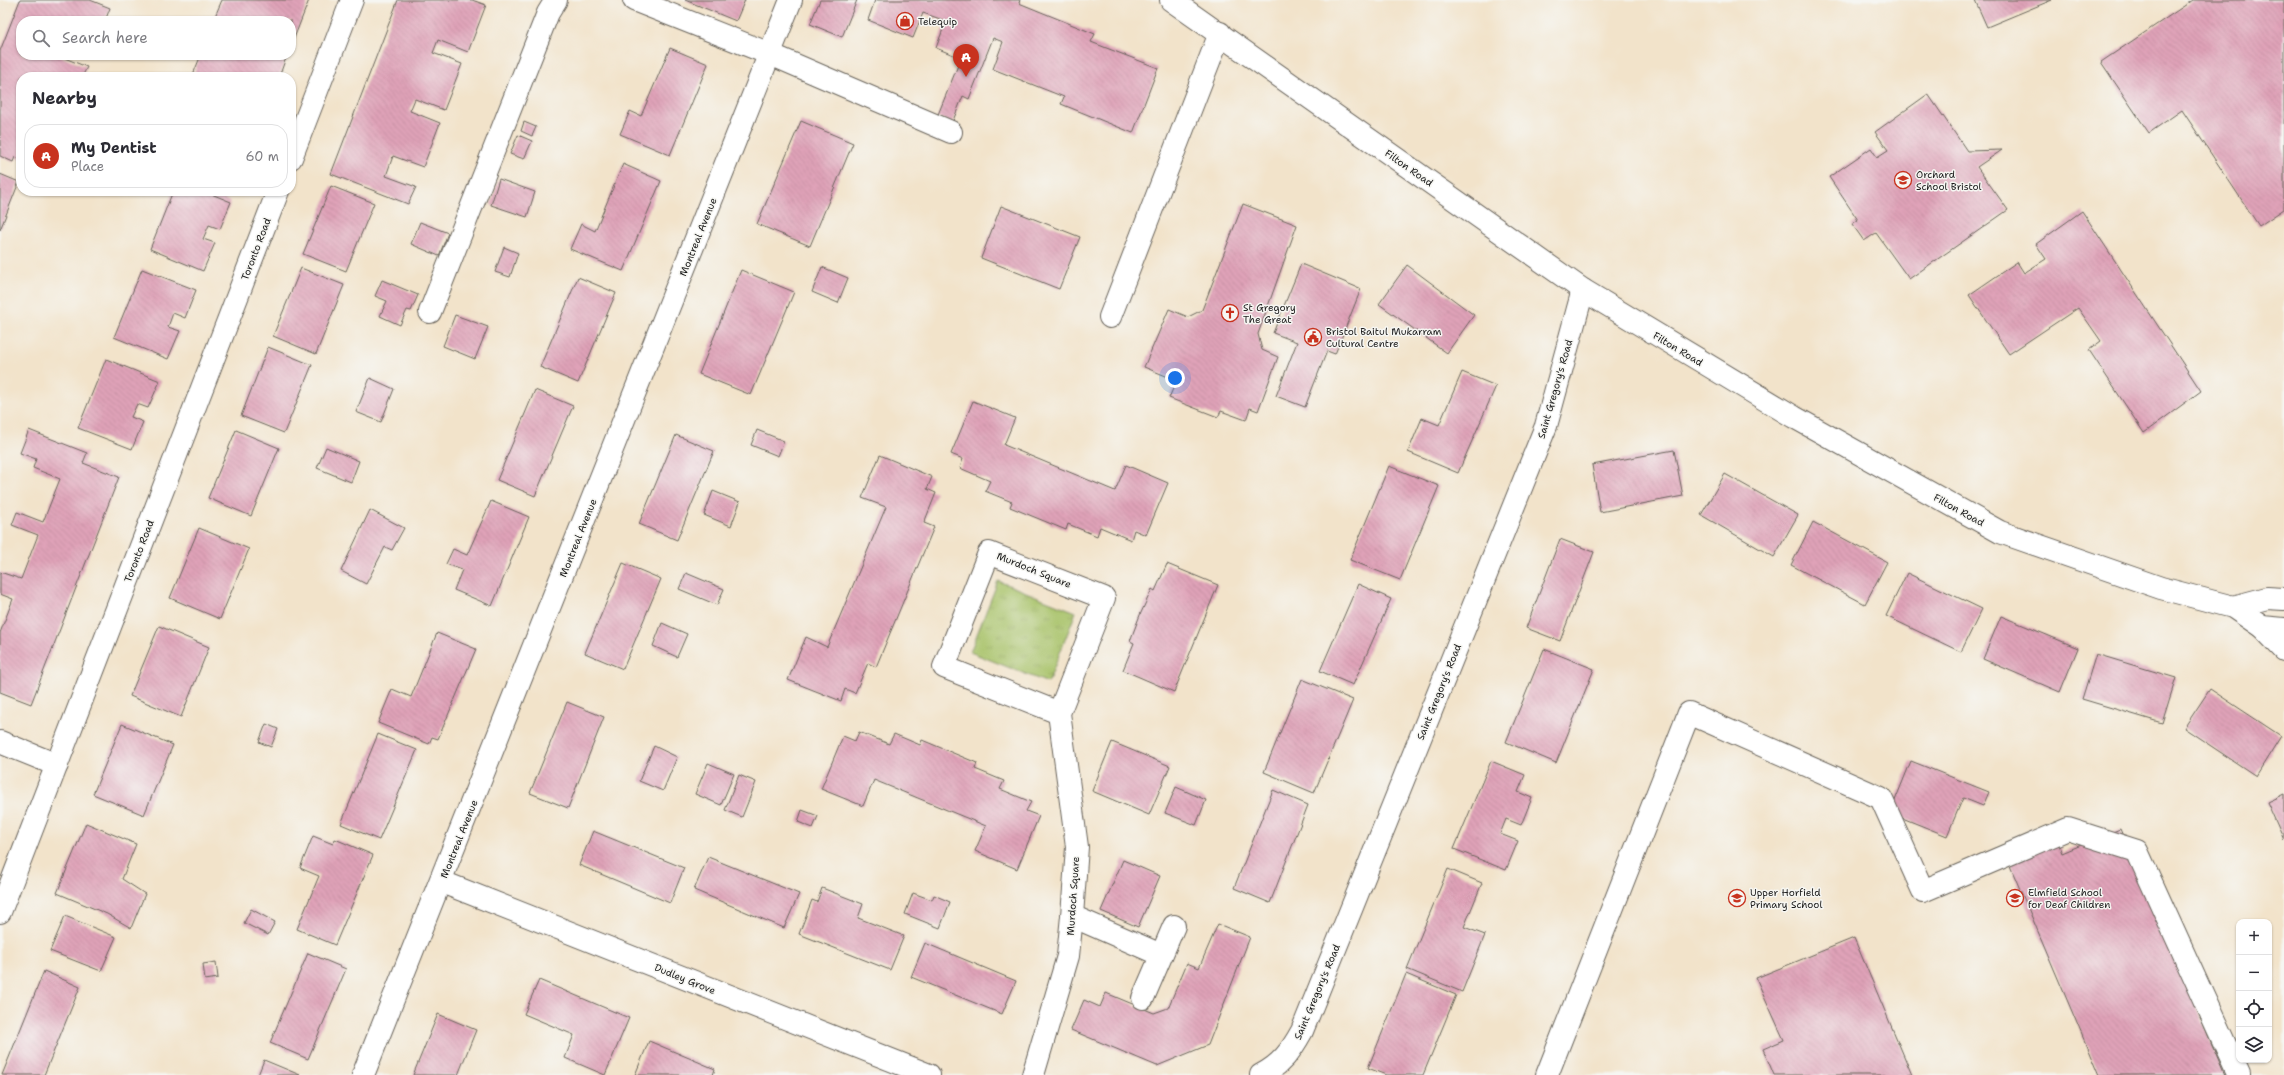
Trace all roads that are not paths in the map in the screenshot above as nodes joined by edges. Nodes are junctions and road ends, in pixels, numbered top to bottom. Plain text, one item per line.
1 (352, 0) edge
2 (556, 0) edge
3 (634, 0) edge
4 (791, 0) edge
5 (1172, 0) edge
6 (1220, 33) junction
7 (770, 54) junction
8 (951, 132) dead end
9 (296, 145) edge
10 (276, 196) edge
11 (1583, 290) junction
12 (430, 312) dead end
13 (1110, 317) dead end
14 (2284, 599) edge
15 (2233, 607) junction
16 (2262, 627) junction
17 (2284, 629) edge
18 (2284, 650) edge
19 (1059, 713) junction
20 (0, 742) edge
21 (57, 765) junction
22 (442, 882) junction
23 (0, 912) edge
24 (1072, 916) junction
25 (1174, 926) dead end
26 (1161, 955) junction
27 (1143, 998) dead end
28 (363, 1075) edge
29 (929, 1075) edge
30 (1033, 1075) edge
31 (1261, 1075) edge
32 (1547, 1075) edge
33 (2239, 1075) edge

1 - 9 street
2 - 12 street
3 - 7 street
4 - 7 street, Montreal Avenue
5 - 6 street, Filton Road
6 - 11 street, Filton Road
6 - 13 street
7 - 8 street
7 - 22 street, Montreal Avenue
10 - 21 street, Toronto Road
11 - 15 street, Filton Road
11 - 31 street, Saint Gregory's Road
14 - 15 street, Filton Road
15 - 16 street, Filton Road
16 - 17 street, Filton Road
16 - 18 street
19 - 19 street, Murdoch Square
19 - 24 street, Murdoch Square
20 - 21 street
21 - 23 street, Toronto Road
22 - 28 street, Montreal Avenue
22 - 29 street, Dudley Grove
24 - 26 street
24 - 30 street, Murdoch Square
25 - 26 street
26 - 27 street
32 - 33 street

